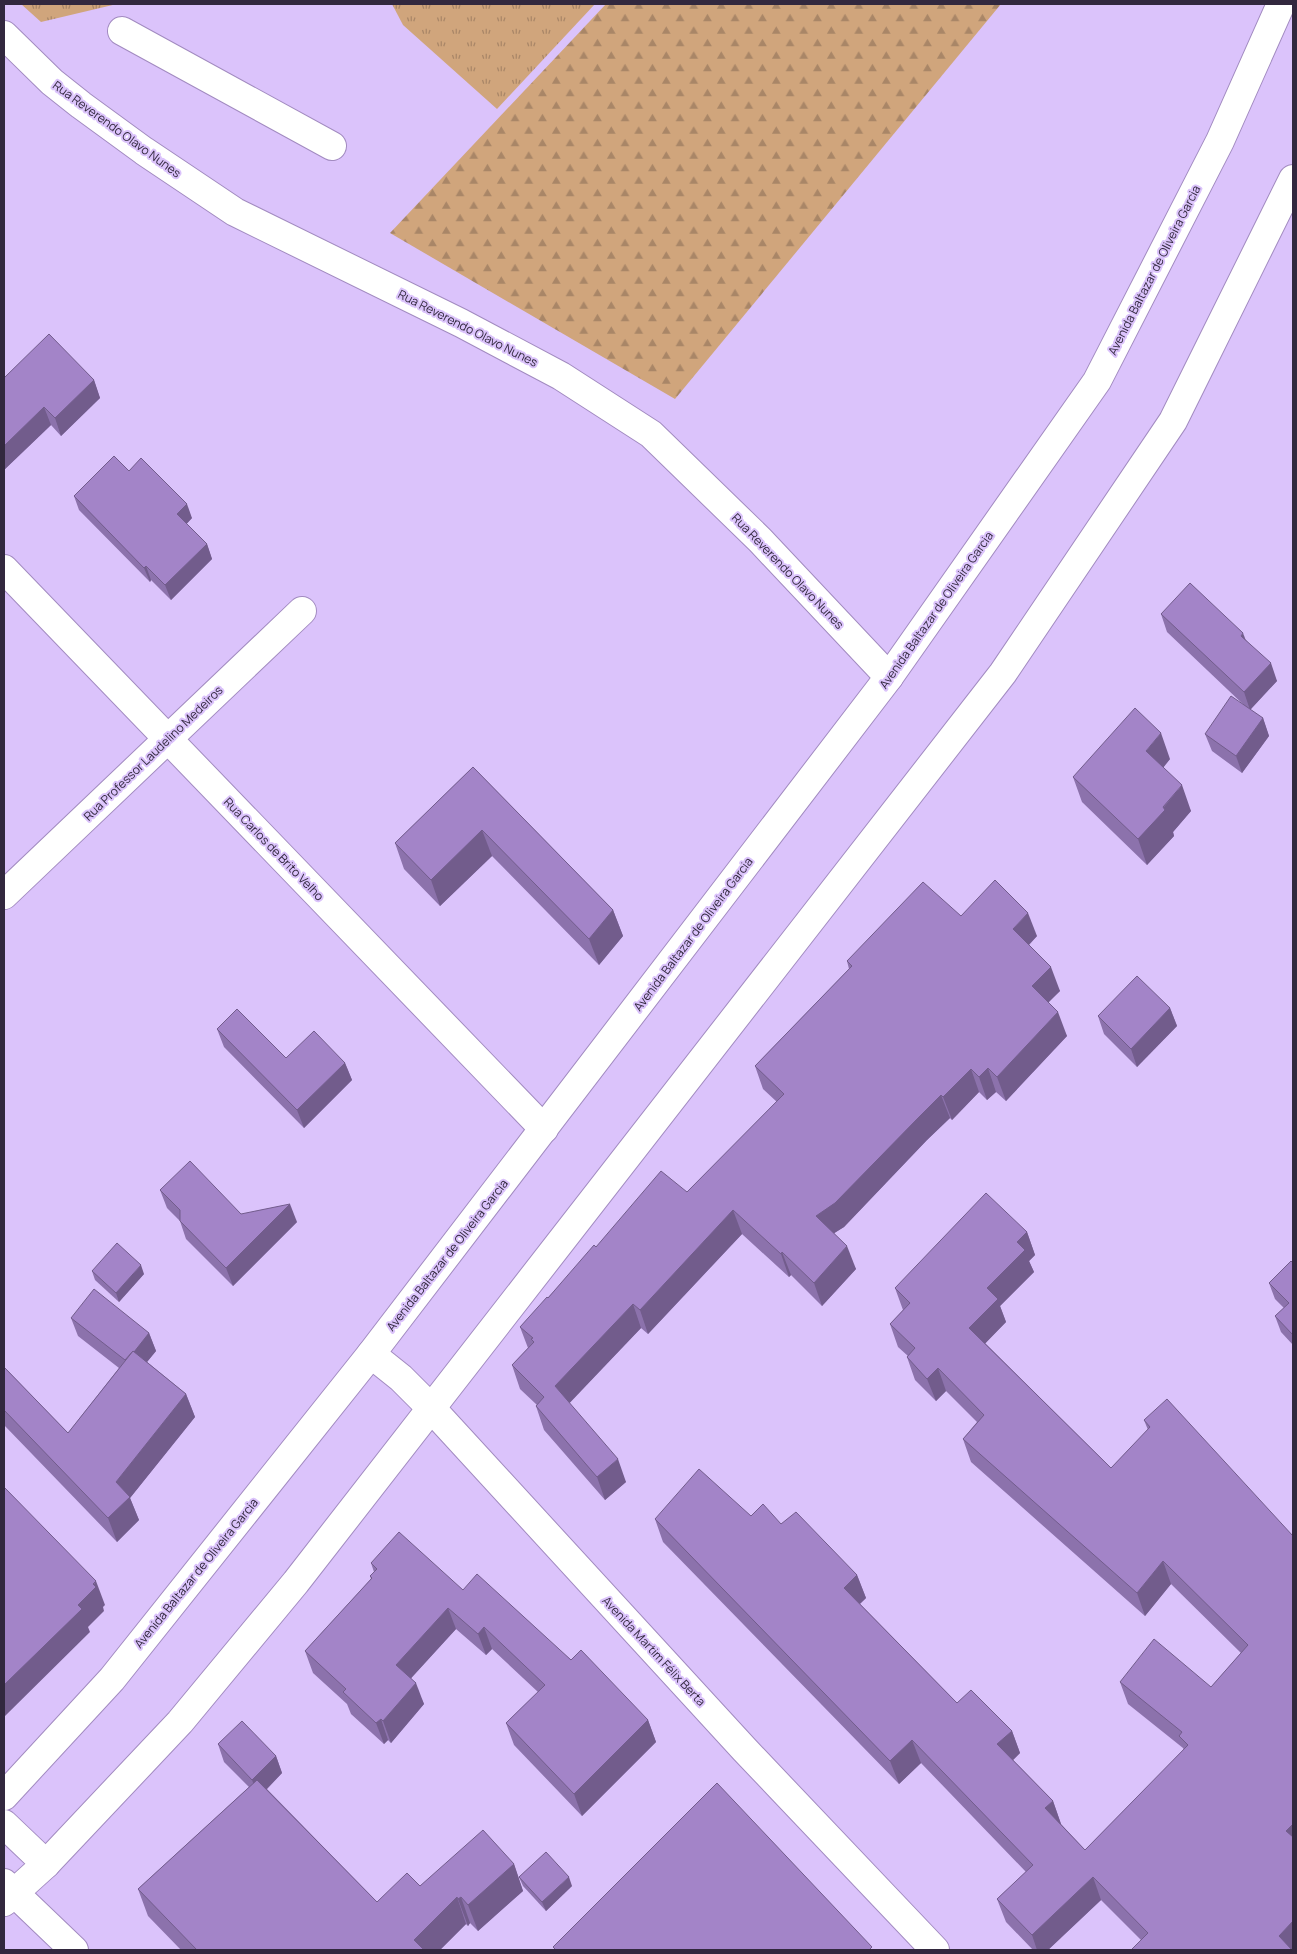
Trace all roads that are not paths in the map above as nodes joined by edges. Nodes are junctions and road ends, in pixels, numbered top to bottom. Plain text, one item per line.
1 (1281, 4) edge
2 (122, 31) dead end
3 (4, 35) edge
4 (332, 146) dead end
5 (1293, 179) edge
6 (4, 569) edge
7 (302, 611) dead end
8 (890, 678) junction
9 (168, 739) junction
10 (4, 895) edge
11 (544, 1129) junction
12 (371, 1354) junction
13 (432, 1409) junction
14 (4, 1796) edge
15 (4, 1824) edge
16 (46, 1864) junction
17 (7, 1893) edge
18 (74, 1950) edge
19 (935, 1950) edge

1 - 8 main road, Avenida Baltazar de Oliveira Garcia
2 - 4 main road
3 - 8 main road, Rua Reverendo Olavo Nunes
5 - 13 main road
6 - 9 main road, Rua Carlos de Brito Velho
7 - 9 main road, Rua Professor Laudelino Medeiros
8 - 11 main road, Avenida Baltazar de Oliveira Garcia
9 - 10 main road, Rua Professor Laudelino Medeiros
9 - 11 main road, Rua Carlos de Brito Velho
11 - 12 main road, Avenida Baltazar de Oliveira Garcia
12 - 13 main road, Avenida Martim Félix Berta
12 - 14 main road, Avenida Baltazar de Oliveira Garcia
13 - 16 main road
13 - 19 main road, Avenida Martim Félix Berta
15 - 16 main road
16 - 17 main road
17 - 18 main road

